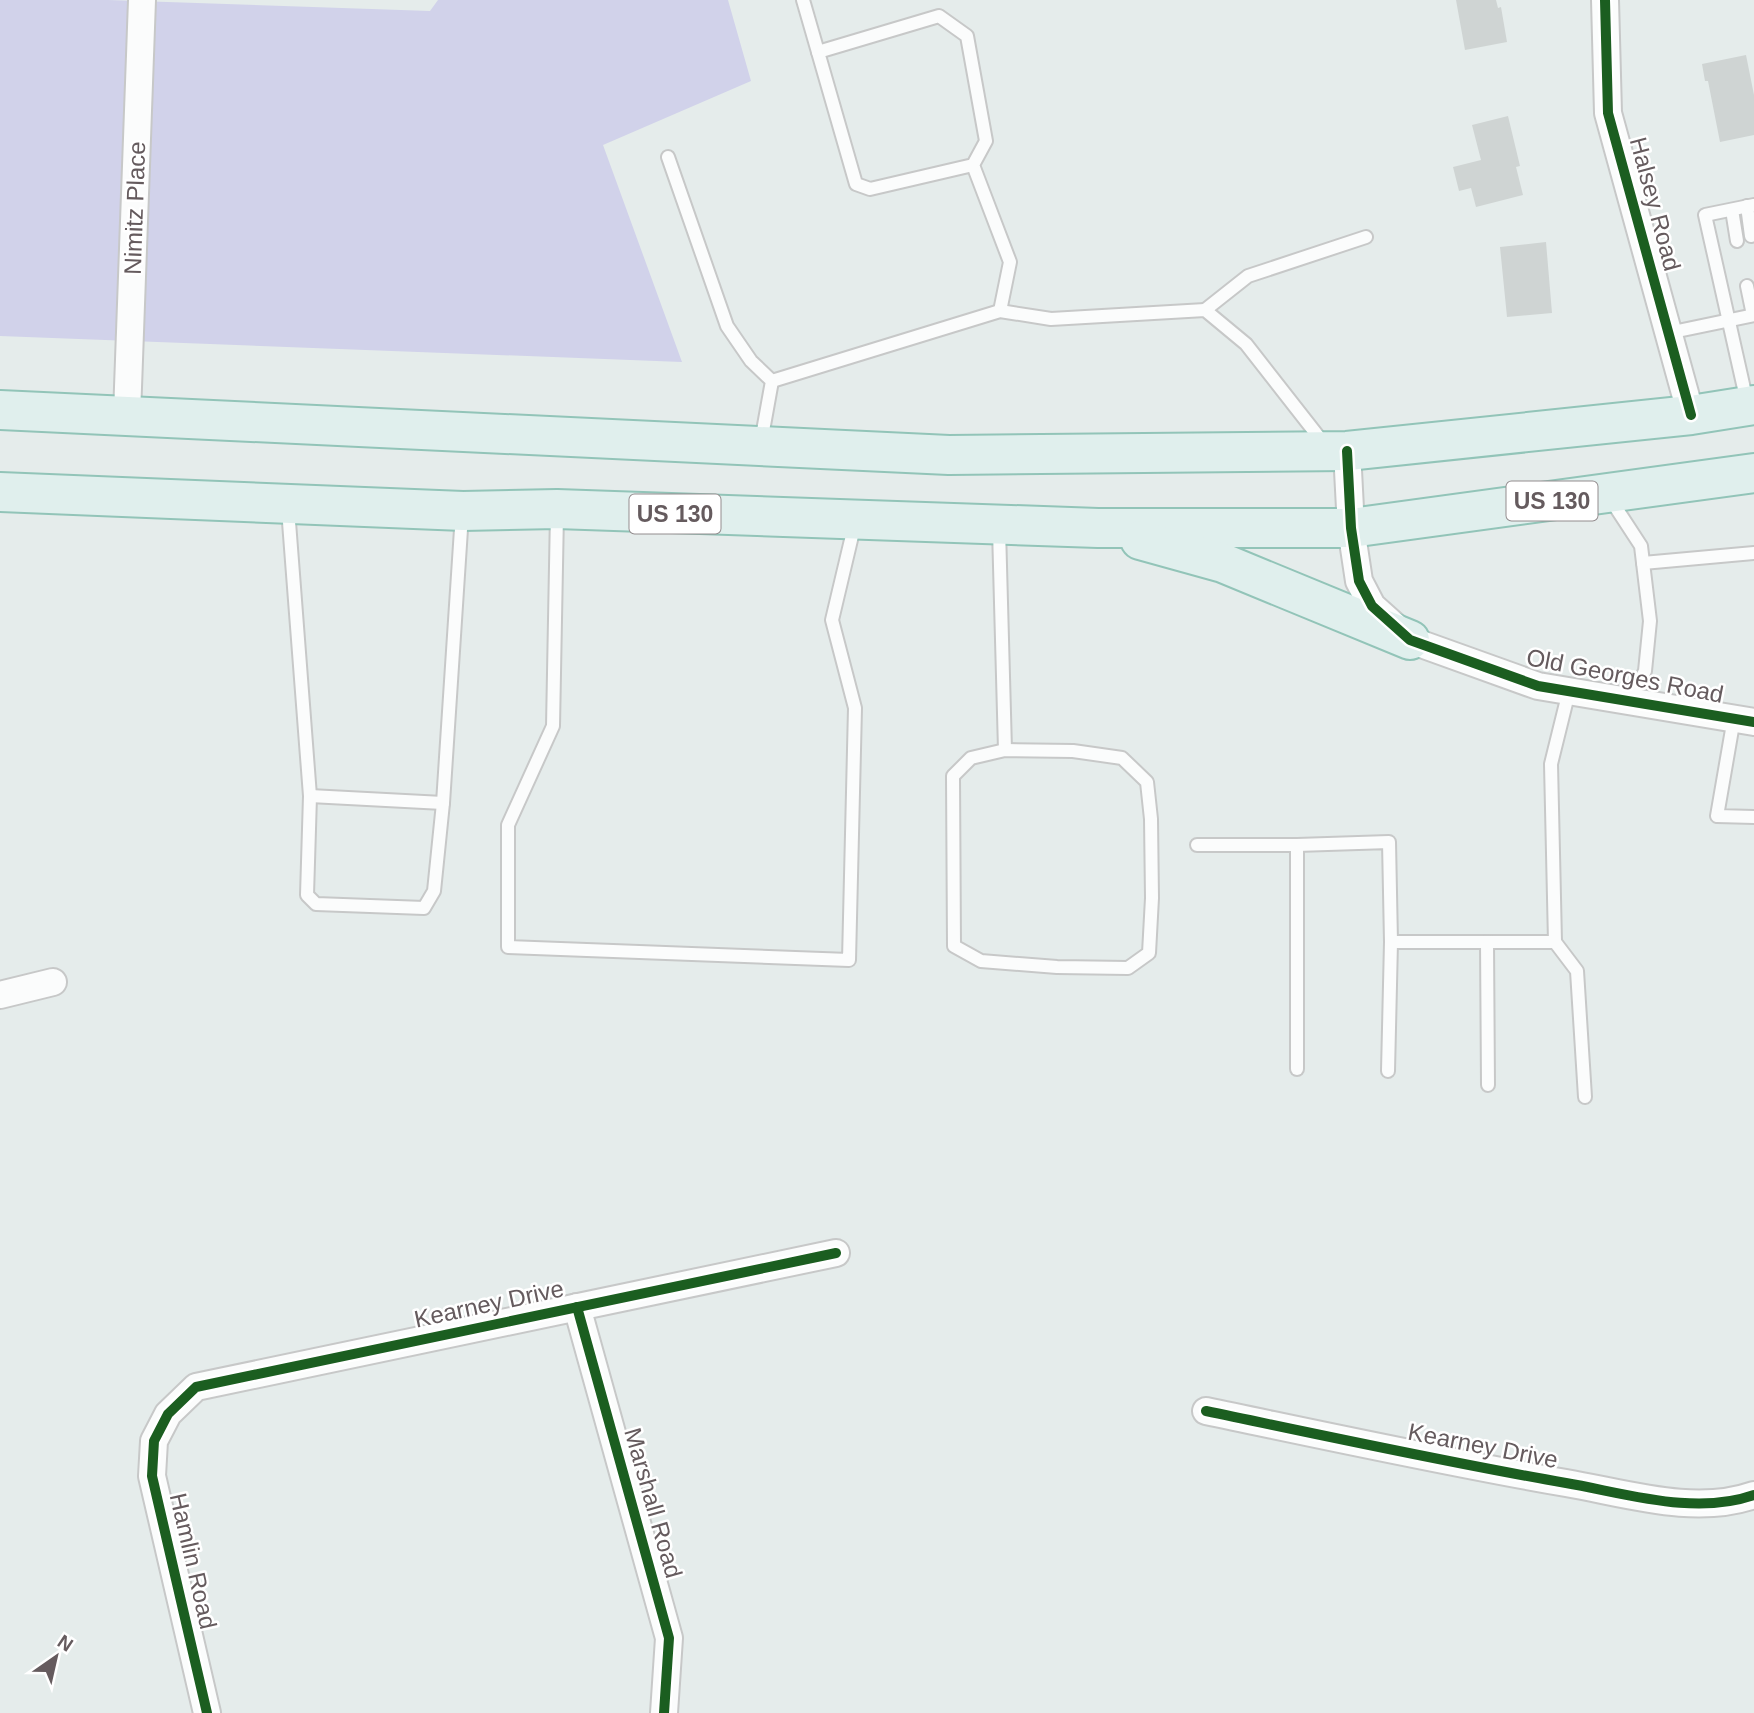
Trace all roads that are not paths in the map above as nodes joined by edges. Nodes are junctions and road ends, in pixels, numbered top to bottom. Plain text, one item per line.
1 (142, 0) edge
2 (803, 0) edge
3 (1605, 0) edge
4 (818, 52) junction
5 (668, 158) dead end
6 (973, 165) junction
7 (1750, 206) edge
8 (1731, 210) junction
9 (1751, 236) dead end
10 (1366, 237) dead end
11 (1737, 241) dead end
12 (1747, 286) dead end
13 (1205, 310) junction
14 (1000, 311) junction
15 (1754, 315) edge
16 (1729, 321) junction
17 (1668, 333) junction
18 (772, 381) junction
19 (1751, 405) edge
20 (0, 410) edge
21 (128, 415) junction
22 (1690, 415) junction
23 (760, 446) junction
24 (1338, 451) junction
25 (1752, 476) edge
26 (0, 492) edge
27 (1607, 494) junction
28 (288, 504) junction
29 (557, 509) junction
30 (463, 510) junction
31 (856, 521) junction
32 (999, 525) junction
33 (1098, 528) junction
34 (1351, 528) junction
35 (1754, 553) edge
36 (1643, 564) junction
37 (1410, 640) junction
38 (1569, 691) junction
39 (1629, 701) junction
40 (1744, 720) edge
41 (1004, 750) junction
42 (310, 796) junction
43 (443, 803) junction
44 (1754, 817) edge
45 (1197, 845) dead end
46 (1297, 845) junction
47 (1391, 942) junction
48 (1487, 942) junction
49 (1555, 942) junction
50 (53, 982) dead end
51 (0, 995) edge
52 (1297, 1069) dead end
53 (1388, 1071) dead end
54 (1488, 1085) dead end
55 (1585, 1097) dead end
56 (836, 1253) dead end
57 (576, 1307) junction
58 (1206, 1412) dead end
59 (165, 1420) joint
60 (1754, 1495) edge
61 (207, 1713) edge
62 (664, 1713) edge

1 - 21 street, Nimitz Place
2 - 4 lane
3 - 17 street, Halsey Road
4 - 6 lane
4 - 6 lane
5 - 18 lane
6 - 14 lane
7 - 8 lane
7 - 9 lane
8 - 11 lane
8 - 16 lane
10 - 13 lane
12 - 15 lane
13 - 14 lane
13 - 24 lane
14 - 18 lane
15 - 16 lane
16 - 17 lane
16 - 19 lane
17 - 22 street, Halsey Road
18 - 23 lane
19 - 22 highway
20 - 21 highway
21 - 23 highway
22 - 24 highway
23 - 24 highway
24 - 34 street, Old Georges Road
25 - 27 highway, US 130
26 - 28 highway, US 130
27 - 34 highway, US 130
27 - 36 lane
28 - 30 highway, US 130
28 - 42 lane
29 - 30 highway, US 130
29 - 31 highway, US 130
29 - 31 lane
30 - 43 lane
31 - 32 highway, US 130
32 - 33 highway, US 130
32 - 41 lane
33 - 34 highway, US 130
33 - 37 highway
34 - 37 street, Old Georges Road
35 - 36 lane
36 - 39 lane
37 - 38 street, Old Georges Road
38 - 39 street, Old Georges Road
38 - 49 lane
39 - 40 street, Old Georges Road
40 - 44 lane
41 - 41 lane
42 - 43 lane
42 - 43 lane
45 - 46 lane
46 - 47 lane
46 - 52 lane
47 - 48 lane
47 - 53 lane
48 - 49 lane
48 - 54 lane
49 - 55 lane
50 - 51 street
56 - 57 street, Kearney Drive
57 - 59 street, Kearney Drive
57 - 62 street, Marshall Road
58 - 60 street, Kearney Drive
59 - 61 street, Hamlin Road

